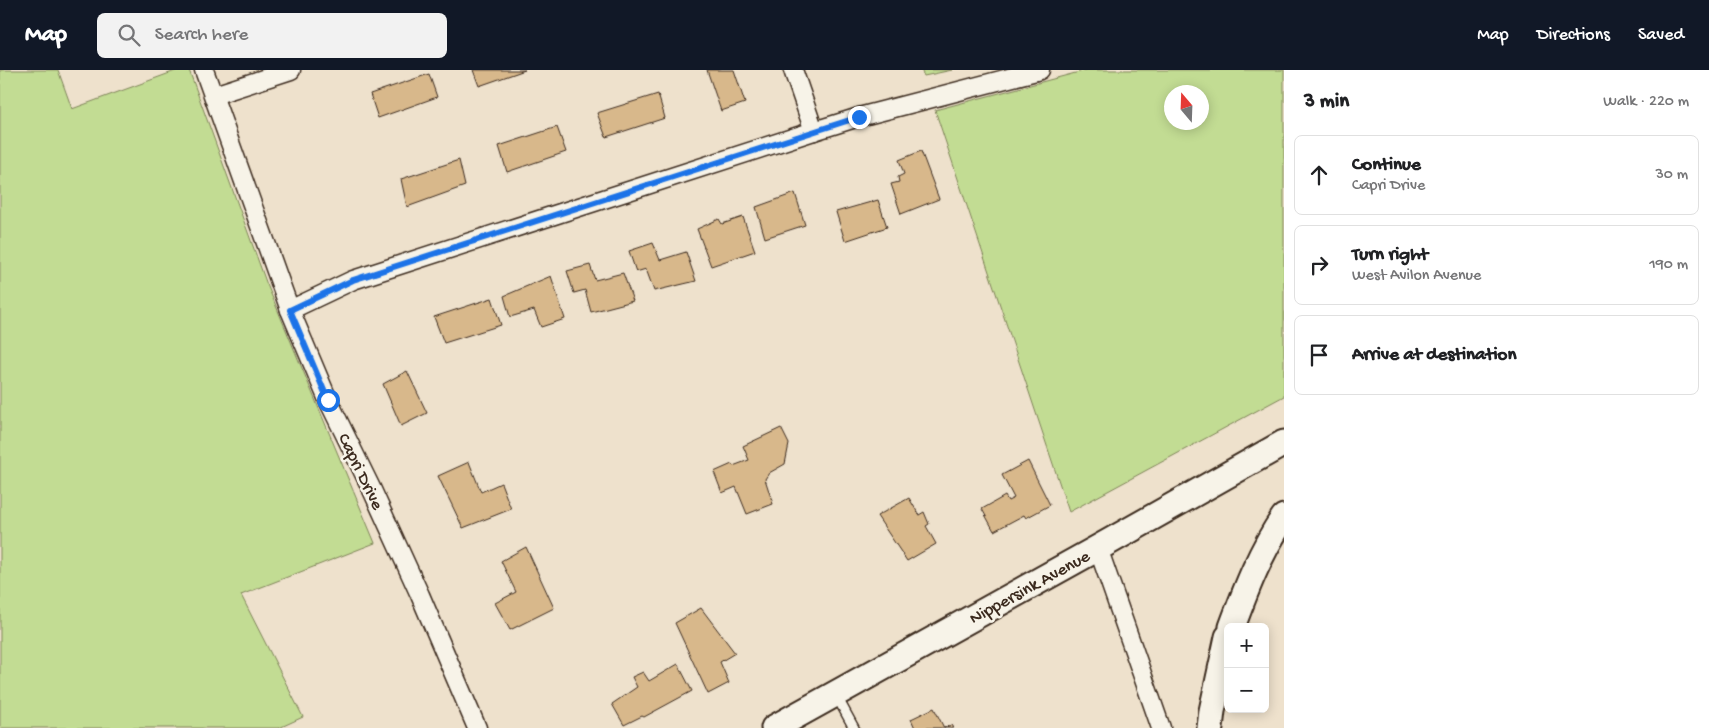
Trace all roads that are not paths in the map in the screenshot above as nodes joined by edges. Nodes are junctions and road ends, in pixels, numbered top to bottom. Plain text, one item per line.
1 (204, 70) edge
2 (291, 70) edge
3 (793, 70) edge
4 (1040, 70) edge
5 (214, 96) junction
6 (814, 131) junction
7 (290, 310) junction
8 (1284, 443) edge
9 (1284, 517) edge
10 (1098, 548) junction
11 (1234, 623) edge
12 (1224, 656) edge
13 (835, 694) junction
14 (477, 728) edge
15 (774, 728) edge
16 (854, 728) edge
17 (1162, 728) edge
18 (1210, 728) edge

1 - 5 street, Capri Drive
2 - 5 street
3 - 6 street
4 - 6 street
5 - 7 street, Capri Drive
6 - 7 street
7 - 14 street, Capri Drive
8 - 10 street, Nippersink Avenue
9 - 11 street
10 - 13 street, Nippersink Avenue
10 - 17 street
12 - 18 street
13 - 15 street, Nippersink Avenue
13 - 16 lane

